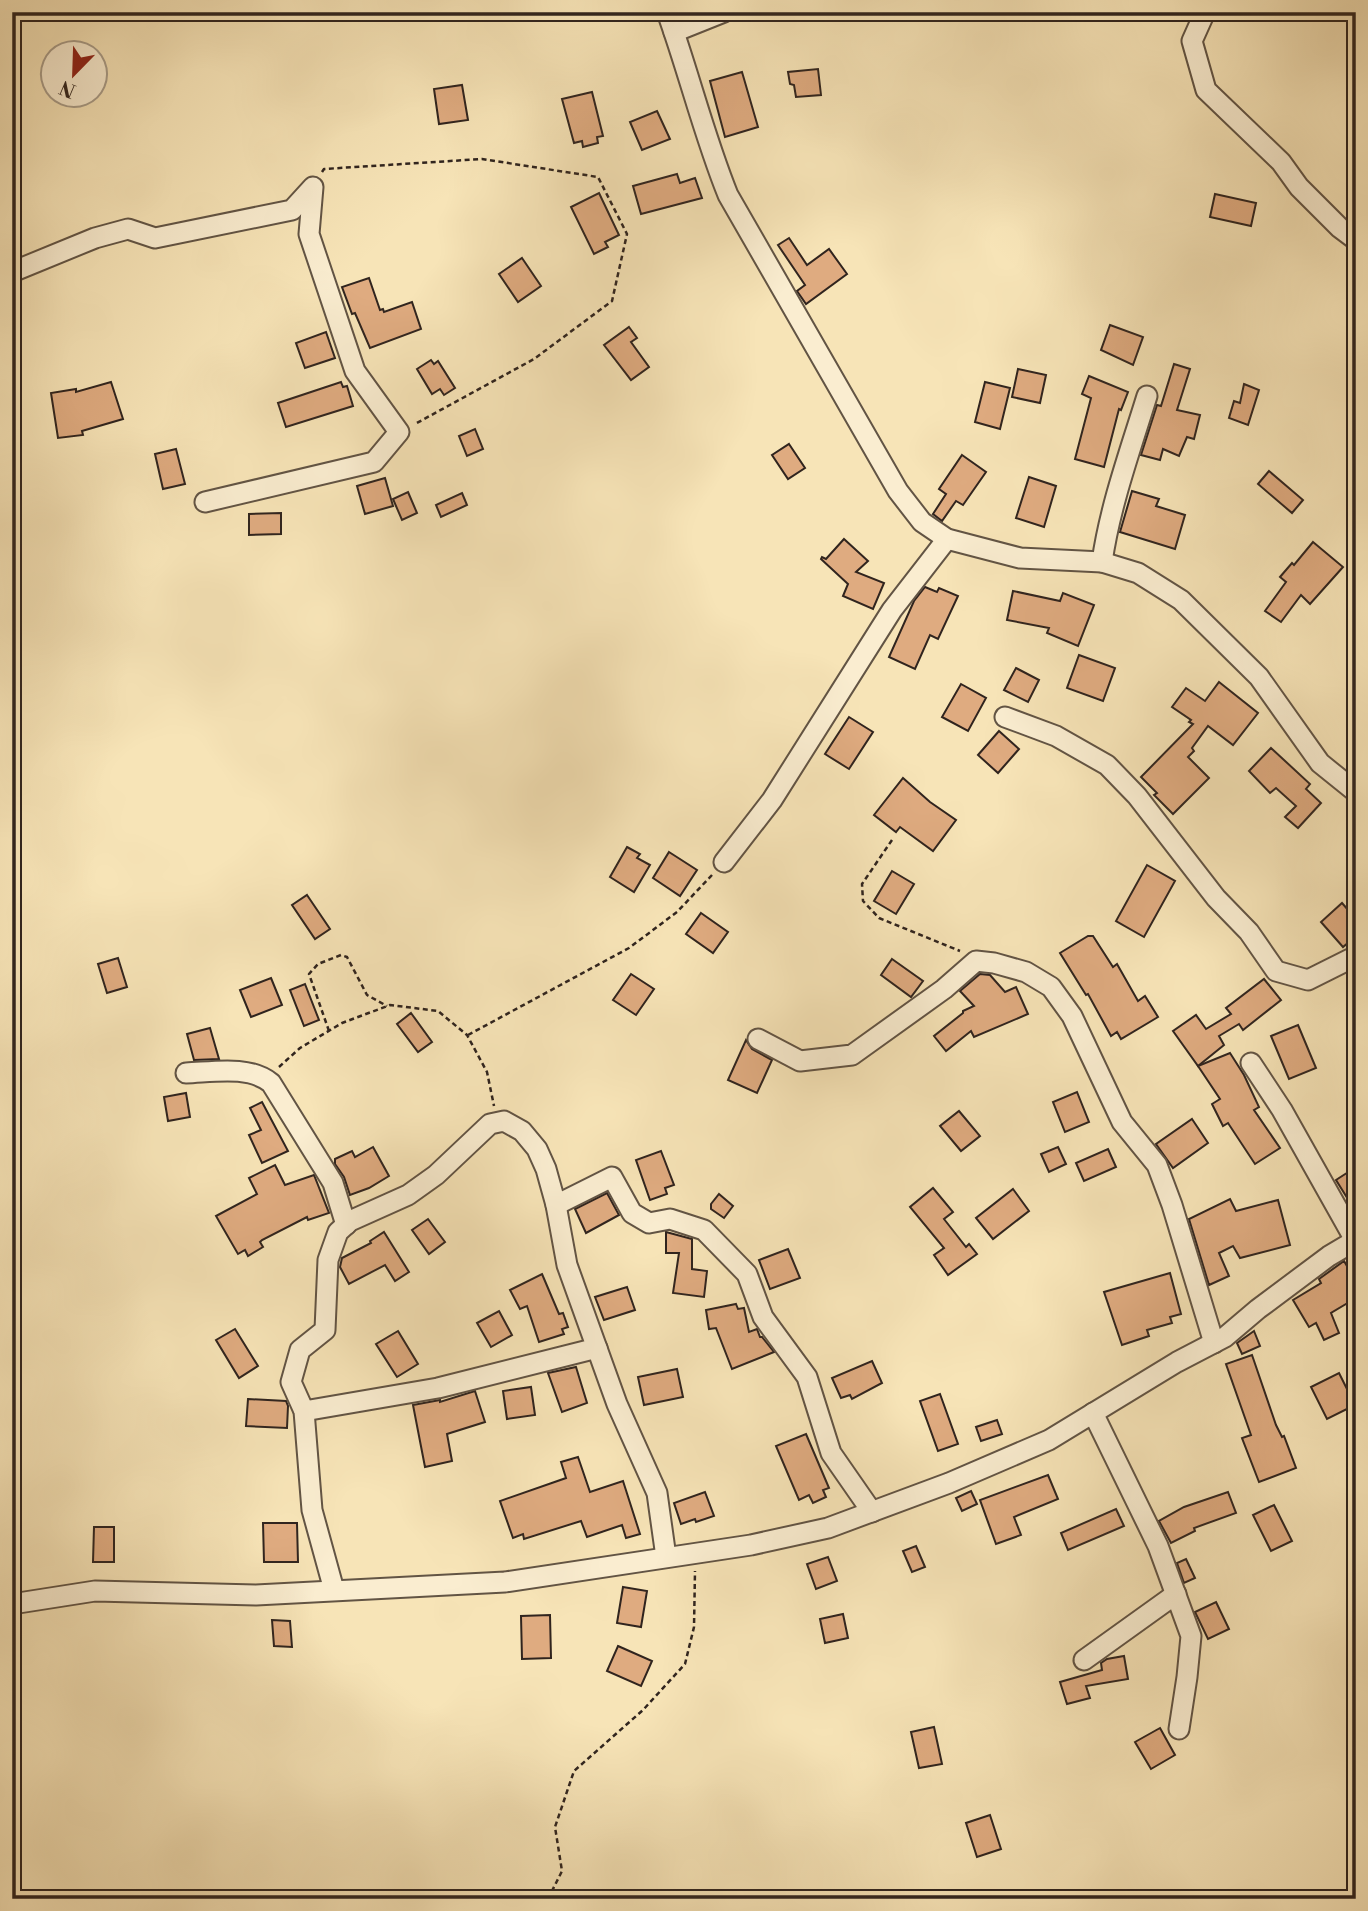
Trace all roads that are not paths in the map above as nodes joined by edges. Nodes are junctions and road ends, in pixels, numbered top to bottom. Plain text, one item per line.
1 (667, 12) edge
2 (724, 12) edge
3 (1205, 12) edge
4 (674, 32) junction
5 (1356, 240) edge
6 (12, 272) edge
7 (1147, 396) dead end
8 (205, 502) dead end
9 (947, 539) junction
10 (1102, 562) junction
11 (1005, 717) dead end
12 (1356, 792) edge
13 (724, 862) road end
14 (1356, 956) edge
15 (758, 1039) dead end
16 (1251, 1063) dead end
17 (186, 1073) dead end
18 (556, 1205) junction
19 (346, 1225) junction
20 (1355, 1240) edge
21 (1214, 1343) junction
22 (597, 1348) junction
23 (304, 1411) junction
24 (1093, 1413) junction
25 (872, 1512) junction
26 (666, 1557) junction
27 (334, 1590) junction
28 (1176, 1594) junction
29 (12, 1604) edge
30 (1084, 1660) dead end
31 (1179, 1729) dead end

1 - 4 street
2 - 4 street
3 - 5 street
4 - 9 street
6 - 8 street
7 - 10 street
9 - 10 street
9 - 13 street
10 - 12 street
11 - 14 street
15 - 21 street
16 - 20 street
17 - 19 street
18 - 19 street
18 - 22 street
18 - 25 street
19 - 23 street
20 - 21 street
21 - 24 street
22 - 23 street
22 - 26 street
23 - 27 street
24 - 25 street
24 - 28 street
25 - 26 street
26 - 27 street
27 - 29 street
28 - 30 street
28 - 31 street

